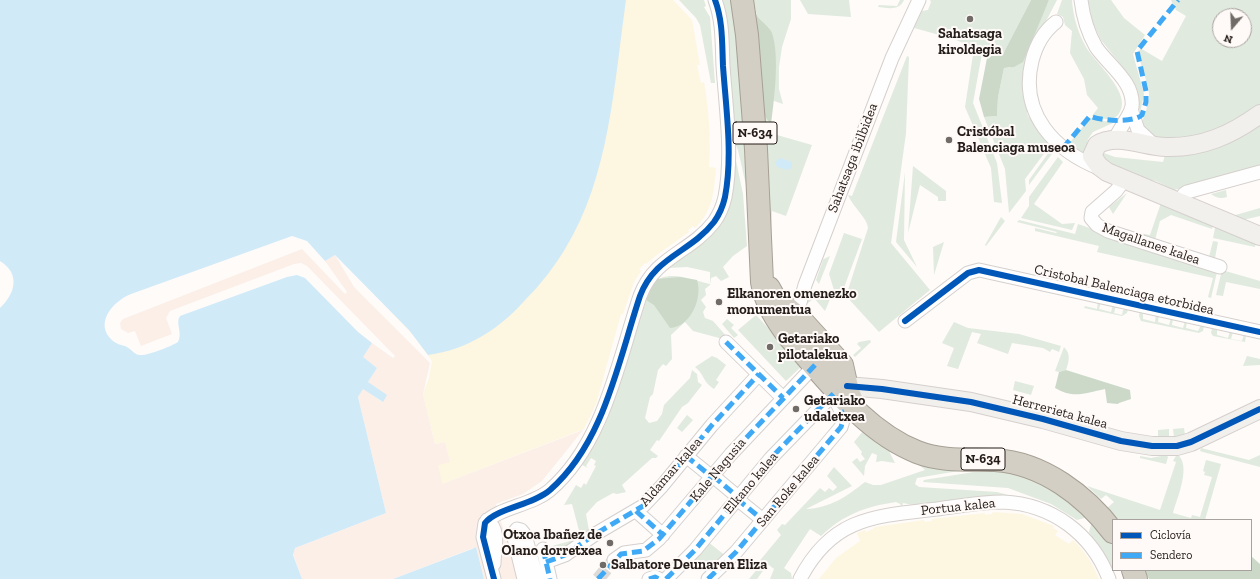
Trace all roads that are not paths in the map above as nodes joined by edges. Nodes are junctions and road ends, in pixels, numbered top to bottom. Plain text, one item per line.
1 (715, 0) edge
2 (742, 0) edge
3 (919, 0) edge
4 (1081, 0) edge
5 (1056, 22) dead end
6 (1260, 114) edge
7 (1130, 116) junction
8 (1119, 140) junction
9 (1156, 146) junction
10 (1103, 170) junction
11 (1260, 172) edge
12 (1125, 179) junction
13 (1181, 202) junction
14 (1260, 236) edge
15 (761, 267) junction
16 (1220, 267) dead end
17 (805, 285) junction
18 (773, 295) junction
19 (793, 321) junction
20 (905, 321) dead end
21 (1260, 332) edge
22 (726, 342) dead end
23 (815, 365) junction
24 (842, 365) junction
25 (759, 374) junction
26 (839, 389) junction
27 (882, 389) junction
28 (783, 398) junction
29 (1260, 409) edge
30 (686, 456) junction
31 (712, 476) junction
32 (738, 498) junction
33 (636, 511) junction
34 (762, 520) junction
35 (1112, 531) edge
36 (663, 535) junction
37 (614, 560) tunnel mouth
38 (494, 579) edge
39 (524, 579) edge
40 (537, 579) edge
41 (550, 579) edge
42 (658, 579) edge
43 (708, 579) edge
44 (800, 579) edge
45 (1109, 579) edge

1 - 38 street
2 - 15 highway, N-634
3 - 17 street, Sahatsaga ibilbidea
4 - 7 street
5 - 10 street
6 - 9 street
7 - 8 street
7 - 9 street
8 - 9 street
8 - 10 street
10 - 12 street
11 - 13 street
12 - 13 street
12 - 16 street, Magallanes kalea
13 - 14 street
15 - 18 highway, N-634
15 - 19 highway, N-634
17 - 18 street
17 - 19 street, Sahatsaga ibilbidea
18 - 19 highway, N-634
19 - 23 highway, N-634
19 - 24 highway, N-634
20 - 21 street, Cristobal Balenciaga etorbidea
22 - 25 street
23 - 26 highway, N-634
23 - 28 street, Kale Nagusia
24 - 26 highway, N-634
24 - 27 street
25 - 28 street
25 - 30 street, Aldamar kalea
26 - 27 street, Herrerieta kalea
26 - 32 street, Elkano kalea
26 - 34 street, San Roke kalea
26 - 35 highway, N-634
27 - 29 street, Herrerieta kalea
28 - 31 street, Kale Nagusia
30 - 31 street
30 - 33 street, Aldamar kalea
31 - 32 street
31 - 36 street, Kale Nagusia
32 - 34 street
32 - 42 street, Elkano kalea
33 - 36 street
33 - 41 street, Aldamar kalea
34 - 43 street, San Roke kalea
36 - 37 street, Kale Nagusia
39 - 40 street
44 - 45 street, Portua kalea

